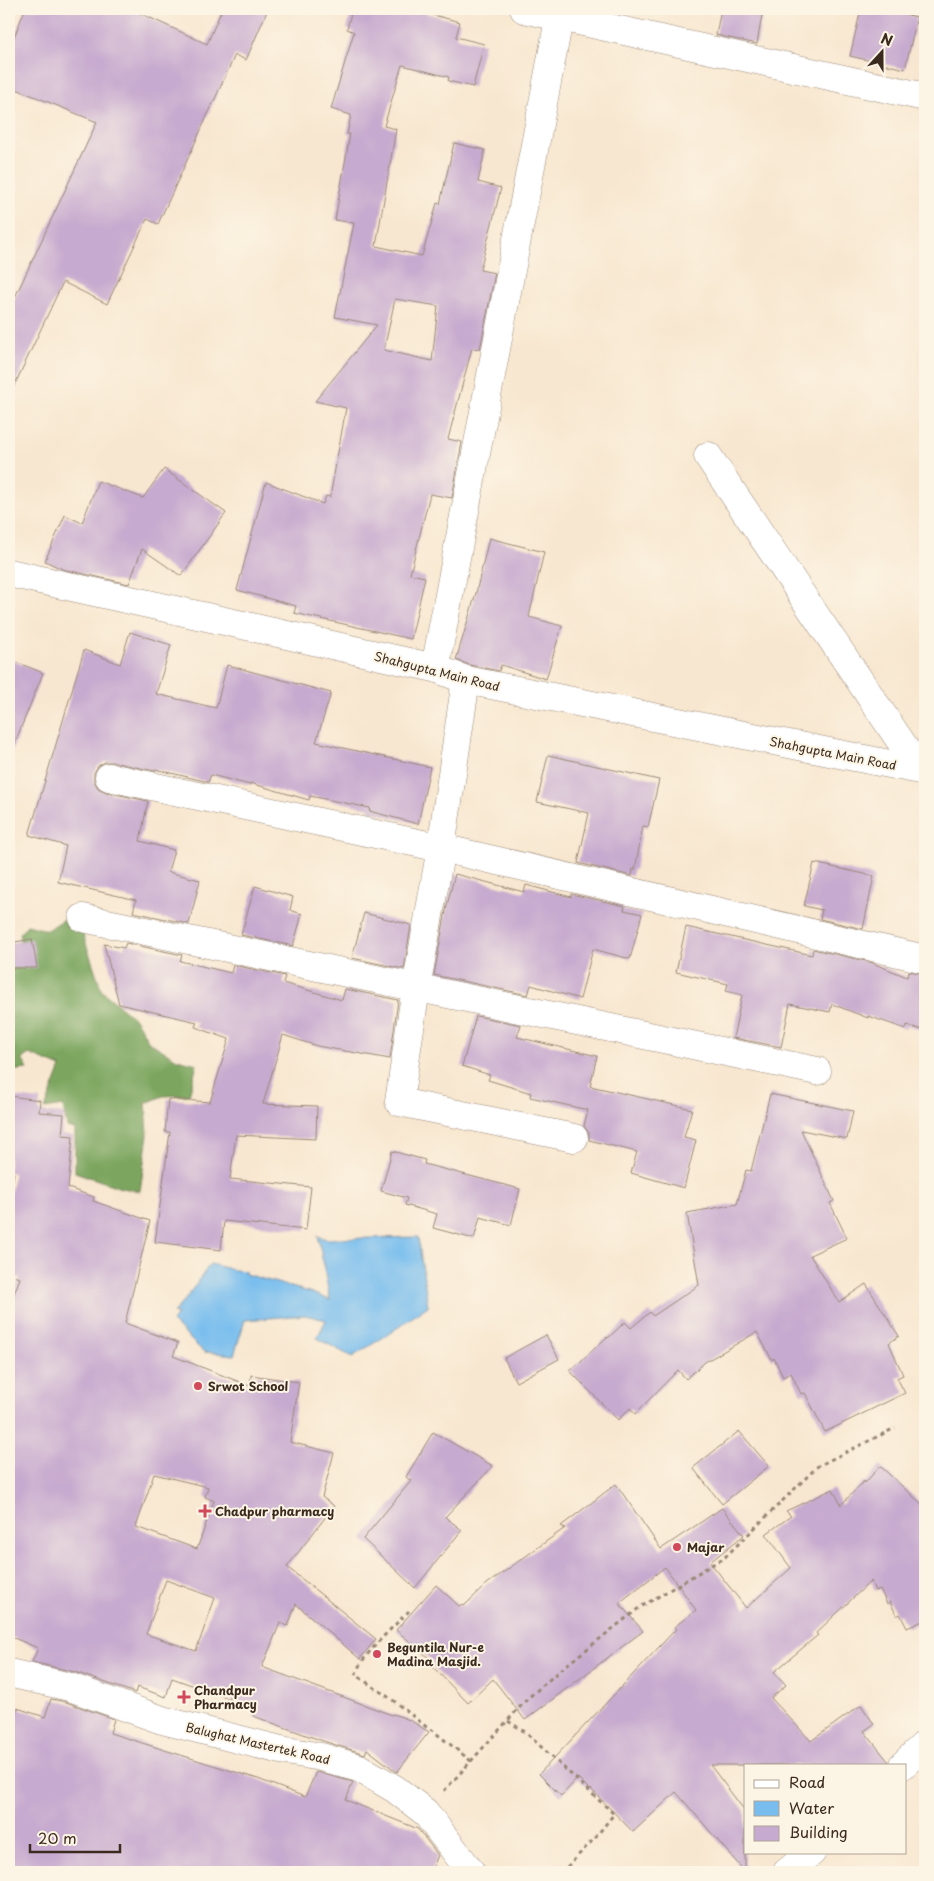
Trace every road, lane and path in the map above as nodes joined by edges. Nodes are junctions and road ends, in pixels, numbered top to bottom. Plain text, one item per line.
1 (524, 9) edge
2 (561, 12) edge
3 (925, 97) edge
4 (708, 456) dead end
5 (9, 573) edge
6 (435, 668) junction
7 (466, 680) junction
8 (923, 771) edge
9 (109, 777) dead end
10 (441, 848) junction
11 (83, 918) dead end
12 (925, 959) edge
13 (416, 988) junction
14 (817, 1071) dead end
15 (574, 1138) dead end
16 (895, 1428) dead end
17 (409, 1611) dead end
18 (9, 1673) edge
19 (508, 1721) junction
20 (925, 1744) edge
21 (471, 1761) junction
22 (905, 1764) edge
23 (425, 1812) junction
24 (810, 1854) edge
25 (471, 1872) edge
26 (562, 1872) edge
27 (787, 1872) edge

1 - 2 street
2 - 3 street
2 - 6 street
4 - 8 street
5 - 6 street, Shahgupta Main Road
6 - 7 street, Shahgupta Main Road
7 - 8 street, Shahgupta Main Road
7 - 10 street
9 - 10 street
10 - 12 street
10 - 13 street
11 - 13 street
13 - 14 street
13 - 15 street
16 - 19 path
17 - 21 path
18 - 23 street, Balughat Mastertek Road
19 - 21 path
19 - 26 path
20 - 22 street
21 - 23 path
23 - 25 street, Balughat Mastertek Road
24 - 27 street

